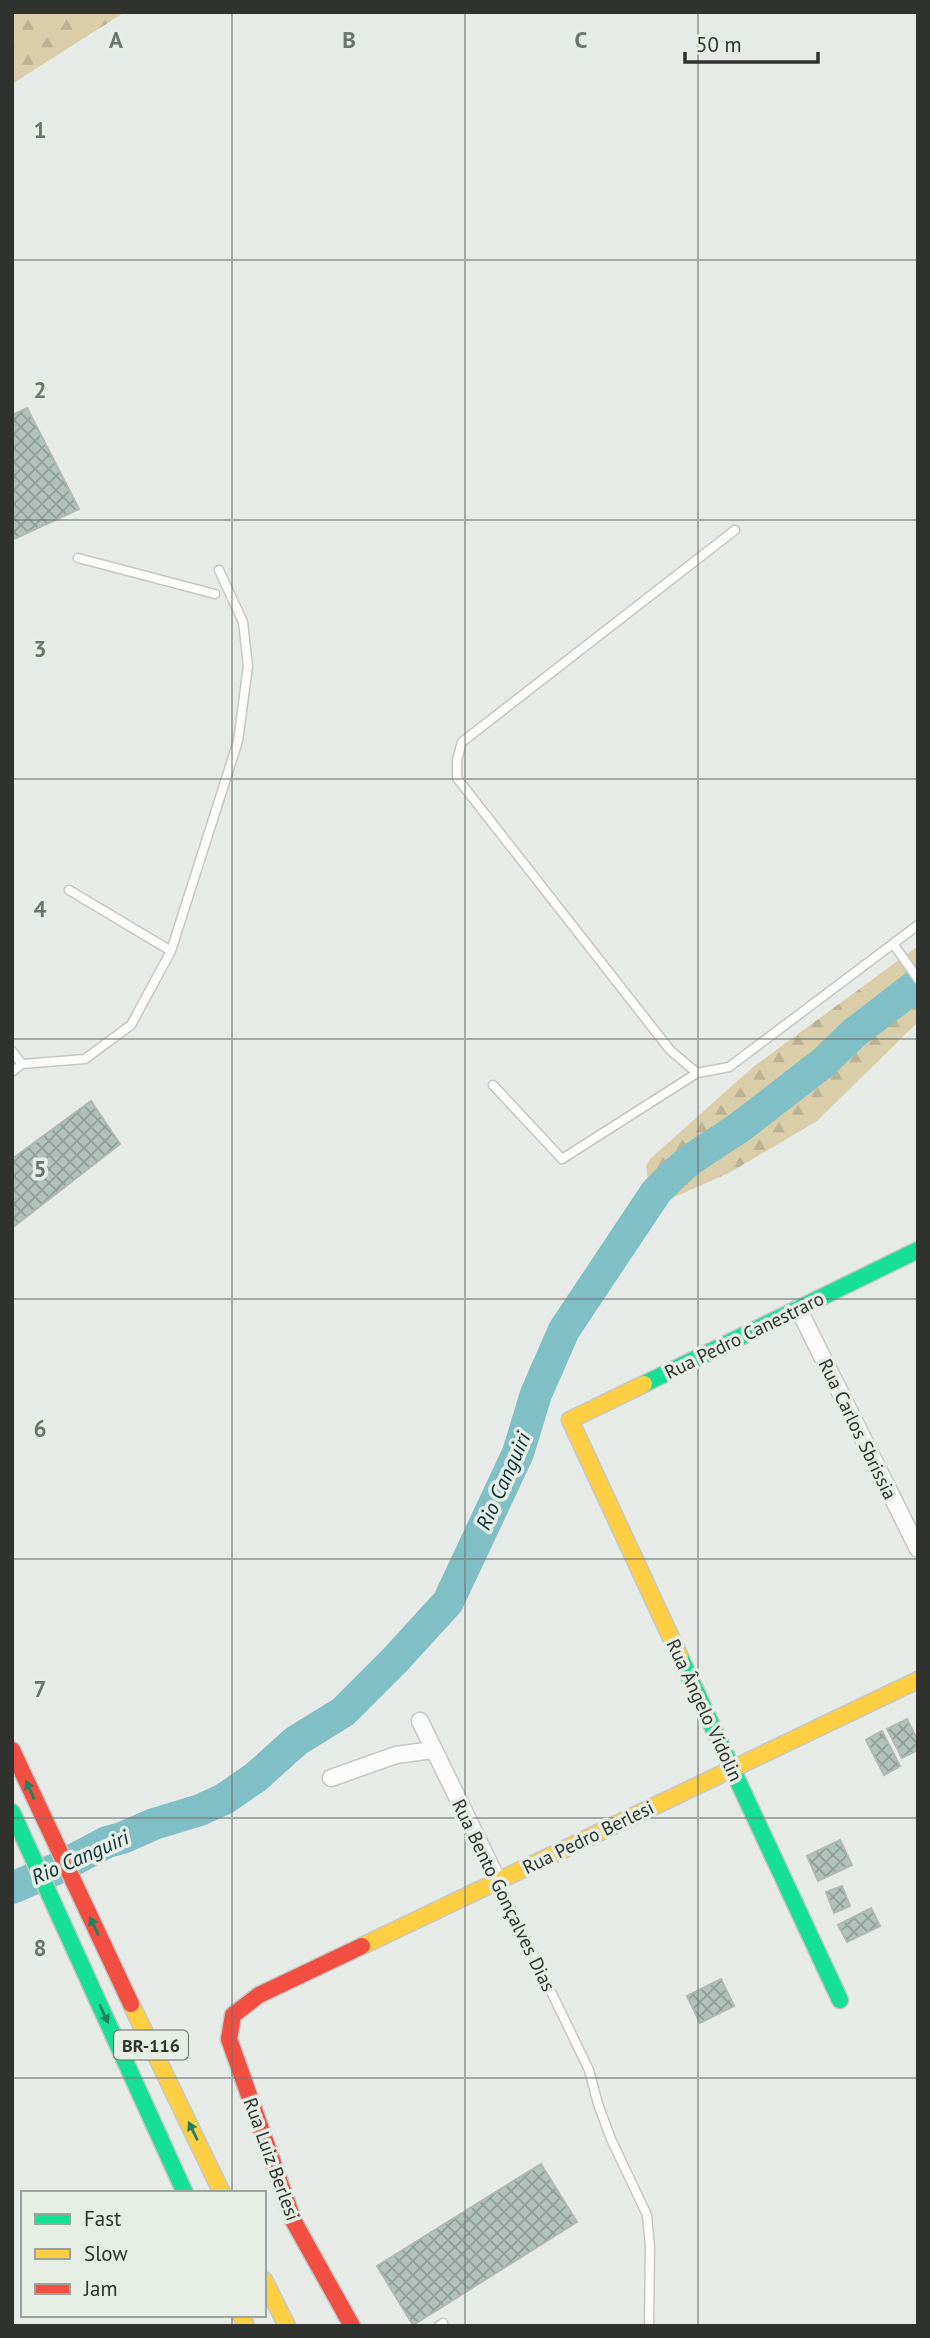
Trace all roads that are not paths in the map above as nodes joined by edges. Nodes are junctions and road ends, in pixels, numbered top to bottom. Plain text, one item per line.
1 (735, 530) dead end
2 (78, 558) dead end
3 (219, 570) dead end
4 (215, 594) dead end
5 (69, 890) dead end
6 (918, 925) edge
7 (894, 945) junction
8 (171, 951) junction
9 (918, 979) edge
10 (12, 1051) edge
11 (22, 1064) junction
12 (12, 1072) edge
13 (697, 1073) junction
14 (493, 1085) dead end
15 (918, 1250) edge
16 (798, 1308) junction
17 (569, 1420) joint
18 (918, 1549) edge
19 (918, 1680) edge
20 (420, 1721) dead end
21 (12, 1750) edge
22 (433, 1750) junction
23 (733, 1768) junction
24 (331, 1778) dead end
25 (12, 1812) edge
26 (498, 1881) junction
27 (259, 1995) joint
28 (839, 2000) dead end
29 (184, 2191) edge
30 (221, 2191) edge
31 (266, 2284) edge
32 (286, 2326) edge
33 (352, 2326) edge
34 (649, 2326) edge

1 - 13 lane
2 - 4 lane
3 - 8 lane
5 - 8 lane
6 - 7 lane
7 - 9 lane
7 - 13 lane
8 - 11 lane
10 - 11 lane
11 - 12 lane
13 - 14 lane
15 - 16 main road, Rua Pedro Canestraro
16 - 17 main road, Rua Pedro Canestraro
16 - 18 street, Rua Carlos Sbrissia
17 - 23 main road, Rua Ângelo Vidolin
19 - 23 main road, Rua Pedro Berlesi
20 - 22 street, Rua Bento Gonçalves Dias
30 -> 21 main road, BR-116
22 - 24 street
22 - 26 street, Rua Bento Gonçalves Dias
23 - 26 main road, Rua Pedro Berlesi
23 - 28 main road, Rua Ângelo Vidolin
25 -> 29 main road, BR-116
26 - 27 main road, Rua Pedro Berlesi
26 - 34 lane, Rua Bento Gonçalves Dias
27 - 33 main road, Rua Luiz Berlesi
31 - 32 main road

